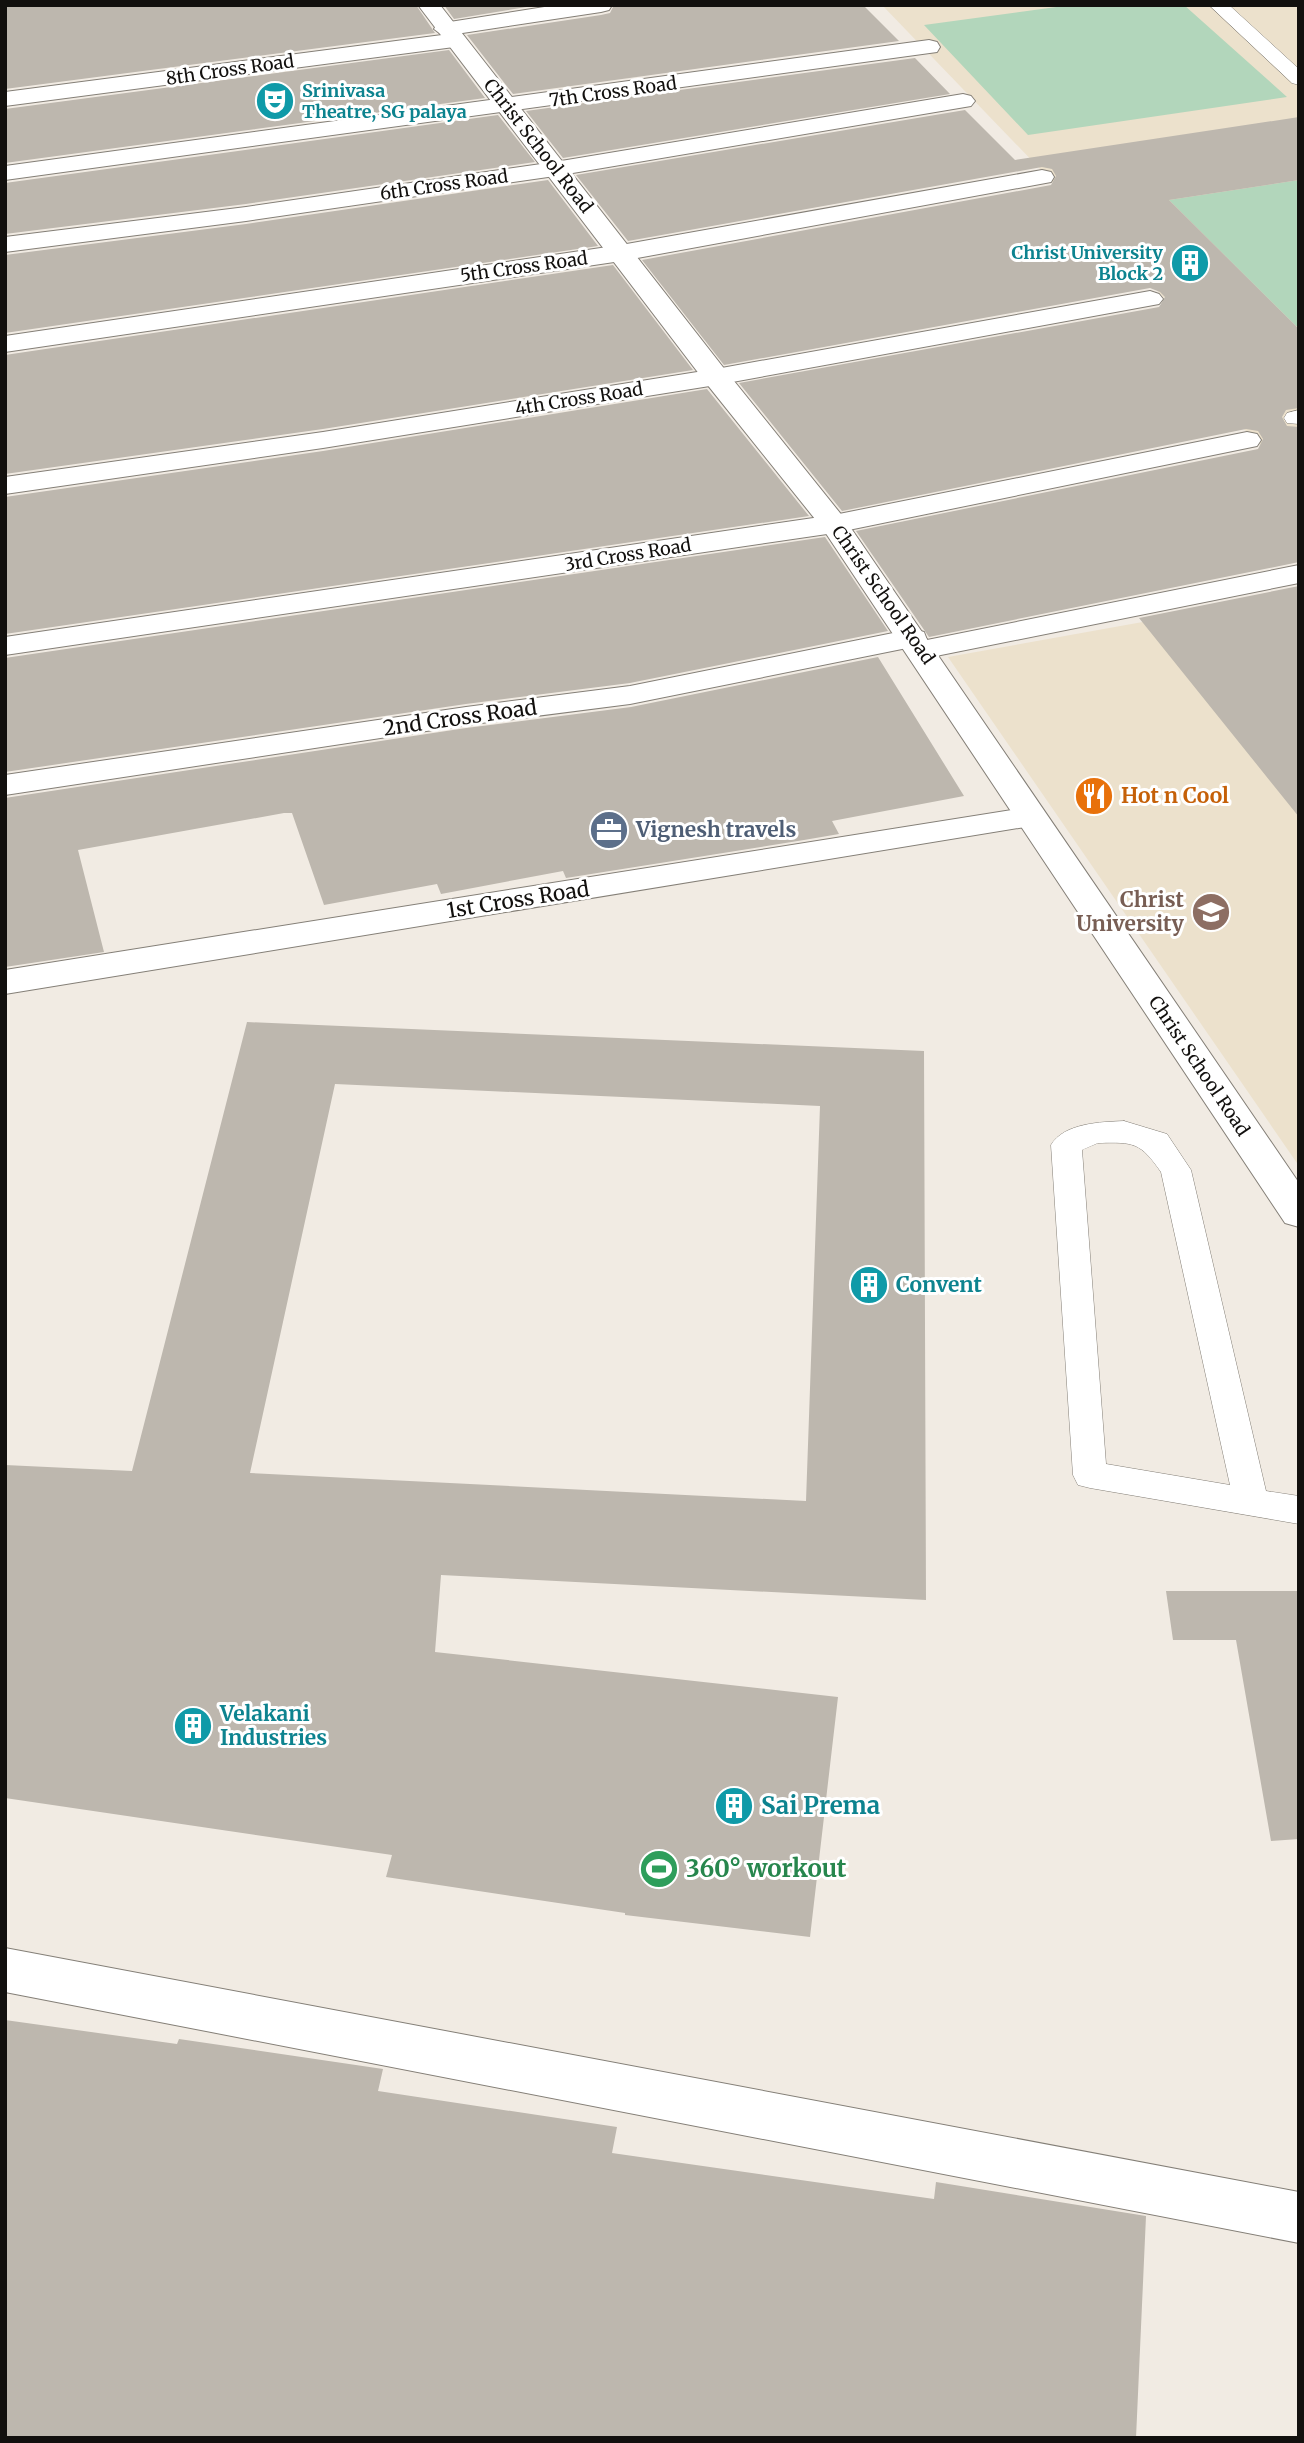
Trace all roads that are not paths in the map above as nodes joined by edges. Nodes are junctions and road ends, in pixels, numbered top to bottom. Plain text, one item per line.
1 (601, 5) edge
2 (1218, 5) edge
3 (442, 25) edge
4 (929, 47) dead end
5 (1299, 79) edge
6 (5, 99) edge
7 (963, 101) dead end
8 (508, 106) junction
9 (555, 169) junction
10 (5, 173) edge
11 (1042, 177) dead end
12 (5, 245) edge
13 (621, 253) junction
14 (1150, 299) dead end
15 (5, 344) edge
16 (716, 377) junction
17 (1247, 440) dead end
18 (5, 486) edge
19 (834, 524) junction
20 (1299, 574) edge
21 (917, 644) junction
22 (5, 646) edge
23 (5, 785) edge
24 (1031, 817) junction
25 (5, 982) edge
26 (1299, 1213) edge
27 (1251, 1502) junction
28 (1299, 1510) edge
29 (5, 1970) edge
30 (1299, 2218) edge

1 - 3 street, 8th Cross Road
2 - 5 lane
3 - 6 street, 8th Cross Road
3 - 8 street, Christ School Road
4 - 8 street, 7th Cross Road
7 - 9 street, 6th Cross Road
8 - 9 street, Christ School Road
8 - 10 street, 7th Cross Road
9 - 12 street, 6th Cross Road
9 - 13 street, Christ School Road
11 - 13 street, 5th Cross Road
13 - 15 street, 5th Cross Road
13 - 16 street, Christ School Road
14 - 16 street, 4th Cross Road
16 - 18 street, 4th Cross Road
16 - 19 street, Christ School Road
17 - 19 street, 3rd Cross Road
19 - 21 street, Christ School Road
19 - 22 street, 3rd Cross Road
20 - 21 street, 2nd Cross Road
21 - 23 street, 2nd Cross Road
21 - 24 street, Christ School Road
24 - 25 street, 1st Cross Road
24 - 26 street, Christ School Road
27 - 27 lane
27 - 28 lane
29 - 30 street

